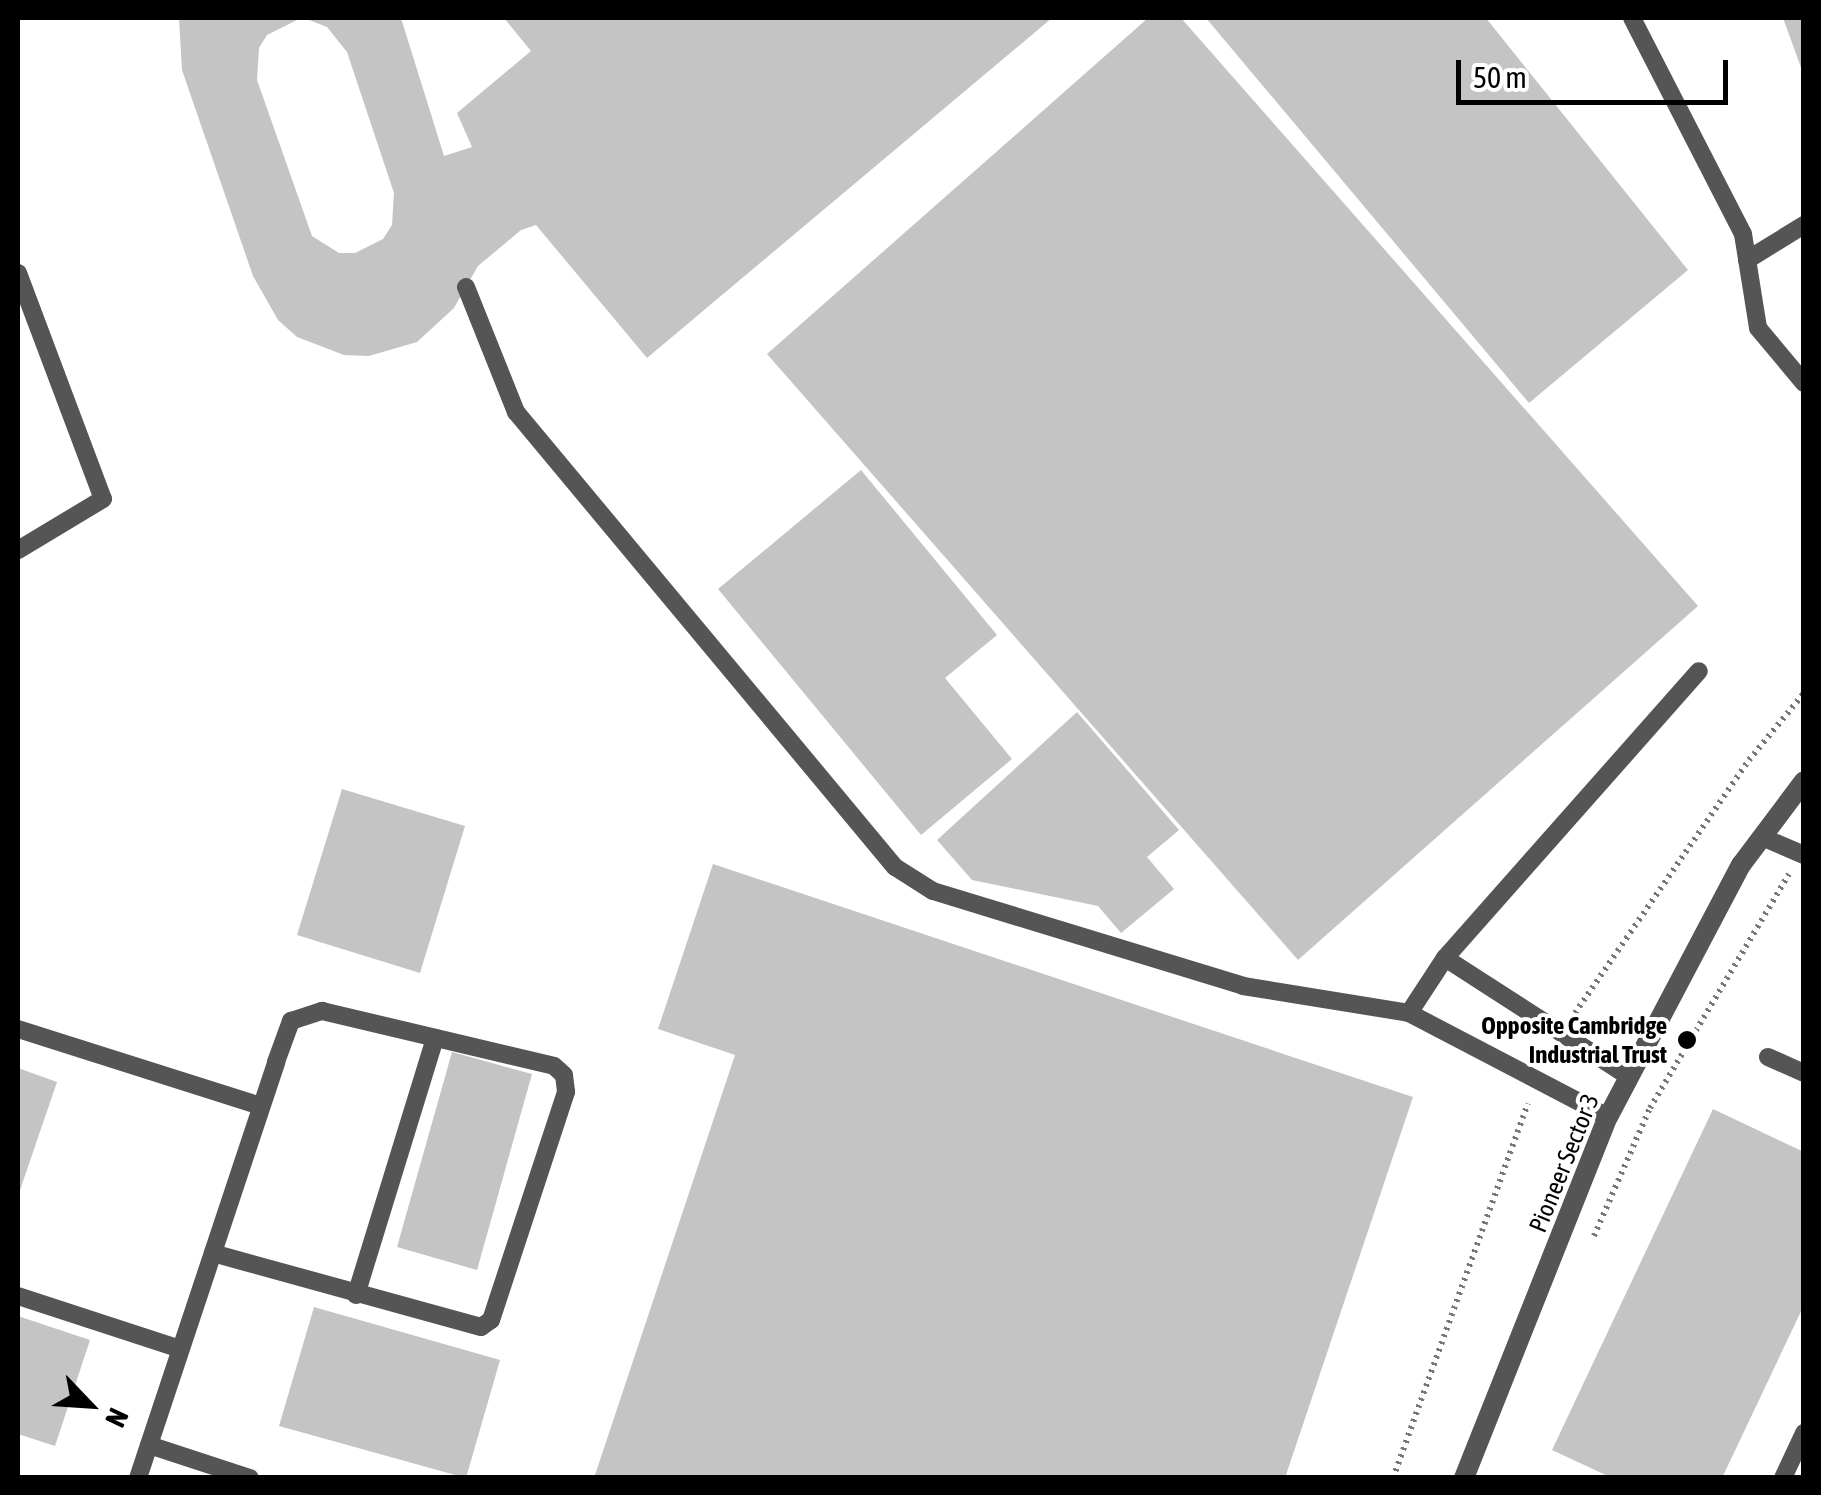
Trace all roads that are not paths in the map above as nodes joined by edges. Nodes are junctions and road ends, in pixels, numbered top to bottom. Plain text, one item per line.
1 (1632, 18) edge
2 (1804, 225) edge
3 (1746, 260) junction
4 (18, 273) edge
5 (466, 288) dead end
6 (1804, 382) edge
7 (18, 550) edge
8 (1699, 671) dead end
9 (1804, 781) edge
10 (1762, 837) junction
11 (1802, 854) edge
12 (1445, 958) junction
13 (1409, 1013) junction
14 (18, 1029) edge
15 (435, 1038) junction
16 (1768, 1057) dead end
17 (1804, 1074) edge
18 (1628, 1076) junction
19 (261, 1106) junction
20 (1608, 1117) junction
21 (212, 1253) junction
22 (356, 1295) junction
23 (18, 1296) edge
24 (180, 1349) junction
25 (1804, 1433) edge
26 (149, 1445) junction
27 (138, 1478) edge
28 (250, 1478) edge
29 (1464, 1478) edge
30 (1783, 1478) edge

1 - 3 lane
2 - 3 lane
3 - 6 lane
4 - 7 lane
5 - 13 lane
8 - 12 lane
9 - 10 street, Pioneer Sector 3
10 - 11 lane
10 - 18 street, Pioneer Sector 3
12 - 13 lane
12 - 18 lane
13 - 20 lane
14 - 19 lane
15 - 19 lane
15 - 22 lane
15 - 22 lane
16 - 17 lane
18 - 20 street, Pioneer Sector 3
19 - 21 lane
20 - 29 street, Pioneer Sector 3
21 - 22 lane
21 - 24 lane
23 - 24 lane
24 - 26 lane
25 - 30 lane
26 - 27 lane
26 - 28 lane

